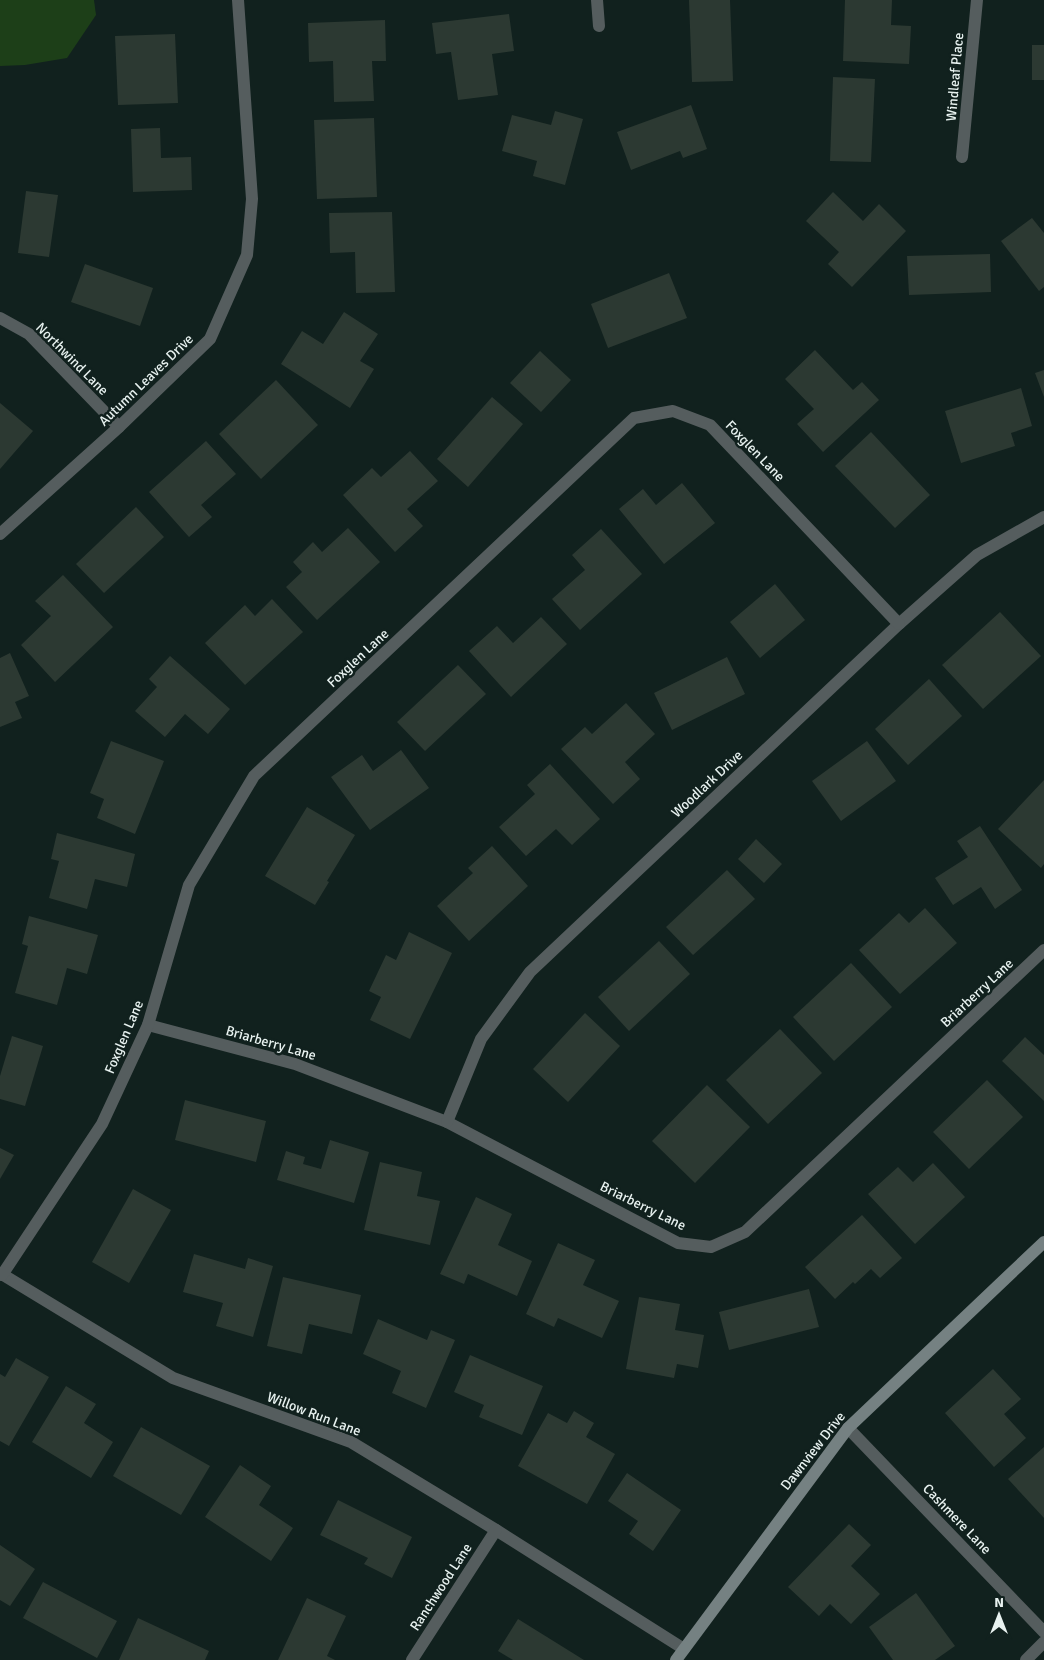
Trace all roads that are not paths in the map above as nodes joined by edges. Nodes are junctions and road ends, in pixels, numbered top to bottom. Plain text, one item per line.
1 (238, 0) edge
2 (597, 0) edge
3 (977, 0) edge
4 (599, 26) dead end
5 (962, 157) dead end
6 (0, 318) edge
7 (119, 427) junction
8 (1044, 517) edge
9 (0, 534) edge
10 (899, 624) junction
11 (1044, 950) edge
12 (148, 1024) junction
13 (447, 1122) junction
14 (1044, 1242) edge
15 (1, 1274) edge
16 (848, 1428) junction
17 (496, 1530) junction
18 (1044, 1632) edge
19 (1044, 1642) edge
20 (684, 1649) junction
21 (412, 1660) edge
22 (676, 1660) edge
23 (1026, 1660) edge

1 - 7 street, Autumn Leaves Drive
2 - 4 street
3 - 5 street, Windleaf Place
6 - 7 street, Northwind Lane
7 - 9 street, Autumn Leaves Drive
8 - 10 street, Woodlark Drive
10 - 12 street, Foxglen Lane
10 - 13 street, Woodlark Drive
11 - 13 street, Briarberry Lane
12 - 13 street, Briarberry Lane
12 - 15 street, Foxglen Lane
14 - 16 street, Dawnview Drive
15 - 17 street, Willow Run Lane
16 - 18 street, Cashmere Lane
16 - 20 street, Dawnview Drive
17 - 20 street, Willow Run Lane
17 - 21 street, Ranchwood Lane
19 - 23 street
20 - 22 street, Dawnview Drive

